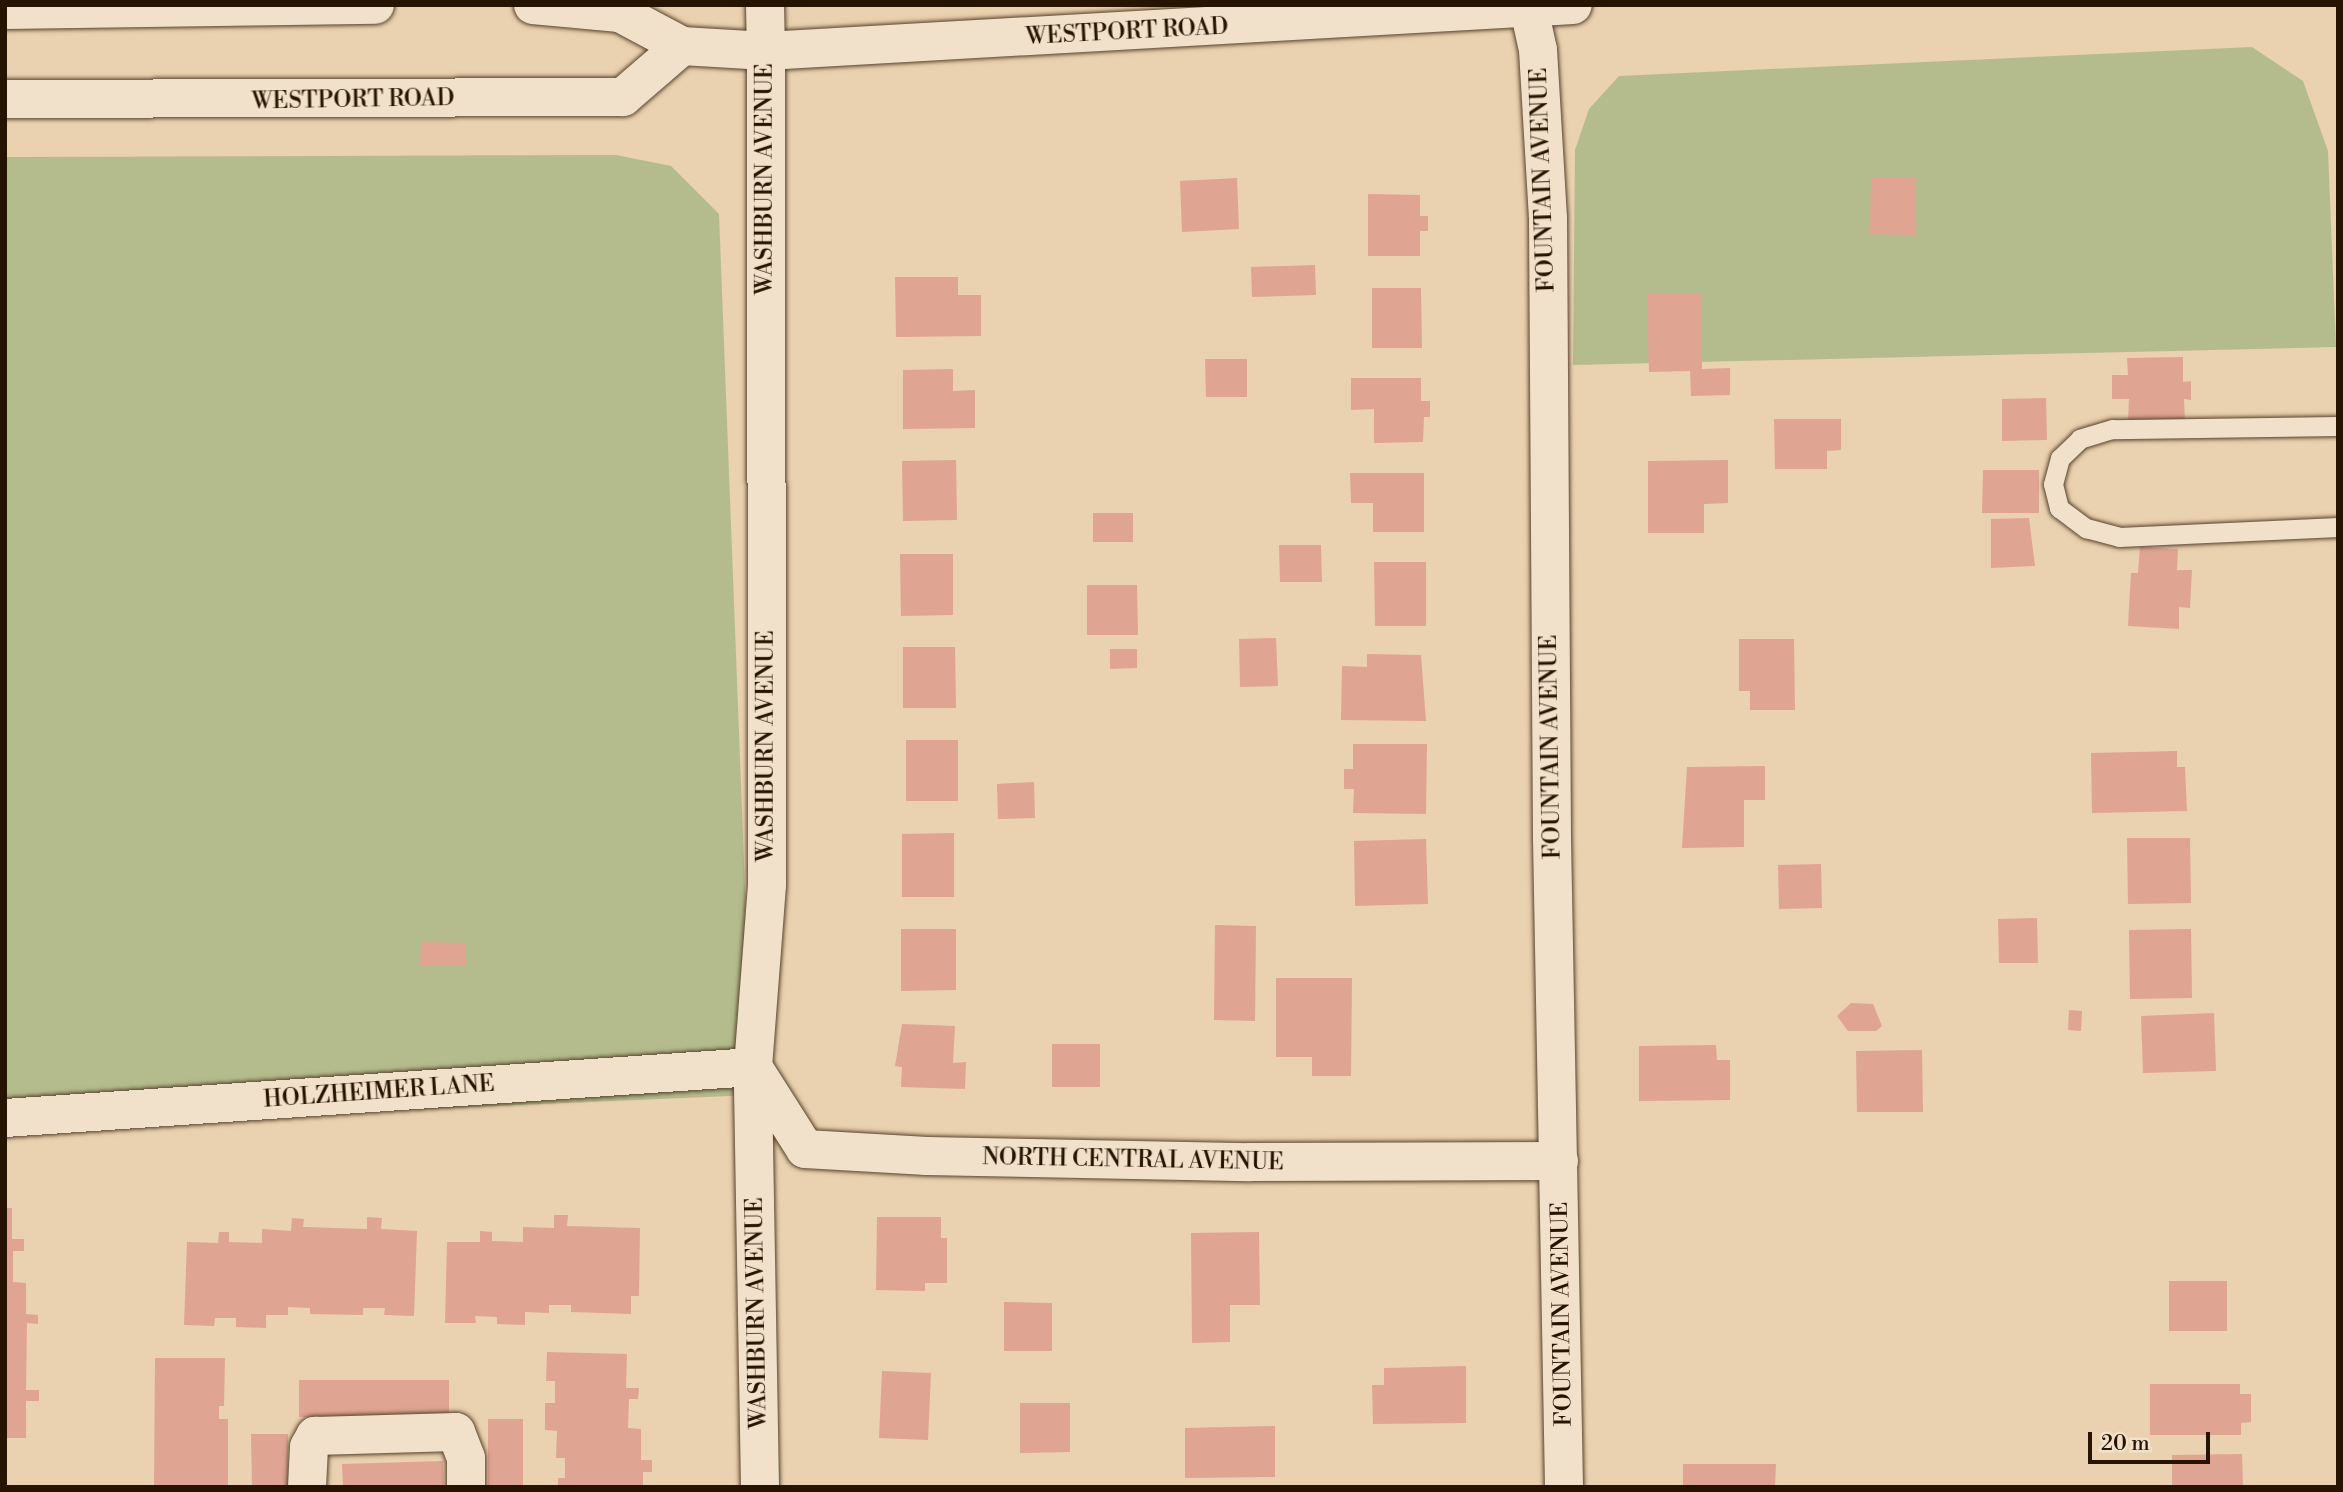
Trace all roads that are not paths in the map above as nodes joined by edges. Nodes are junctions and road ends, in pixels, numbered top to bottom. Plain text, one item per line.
1 (375, 5) edge
2 (533, 5) edge
3 (765, 5) edge
4 (1573, 5) edge
5 (1530, 9) junction
6 (5, 10) edge
7 (682, 46) junction
8 (766, 51) junction
9 (5, 99) edge
10 (2338, 426) edge
11 (2338, 527) edge
12 (753, 1067) junction
13 (5, 1118) edge
14 (1559, 1161) junction
15 (307, 1487) edge
16 (466, 1487) edge
17 (760, 1487) edge
18 (1564, 1487) edge

1 - 6 street
2 - 7 street, WESTPORT ROAD
3 - 8 street, WASHBURN AVENUE
4 - 5 street, WESTPORT ROAD
5 - 8 street, WESTPORT ROAD
5 - 14 street, FOUNTAIN AVENUE
7 - 8 street, WESTPORT ROAD
7 - 9 street, WESTPORT ROAD
8 - 12 street, WASHBURN AVENUE
10 - 11 lane
12 - 13 street, HOLZHEIMER LANE
12 - 14 street, NORTH CENTRAL AVENUE
12 - 17 street, WASHBURN AVENUE
14 - 18 street, FOUNTAIN AVENUE
15 - 16 street

